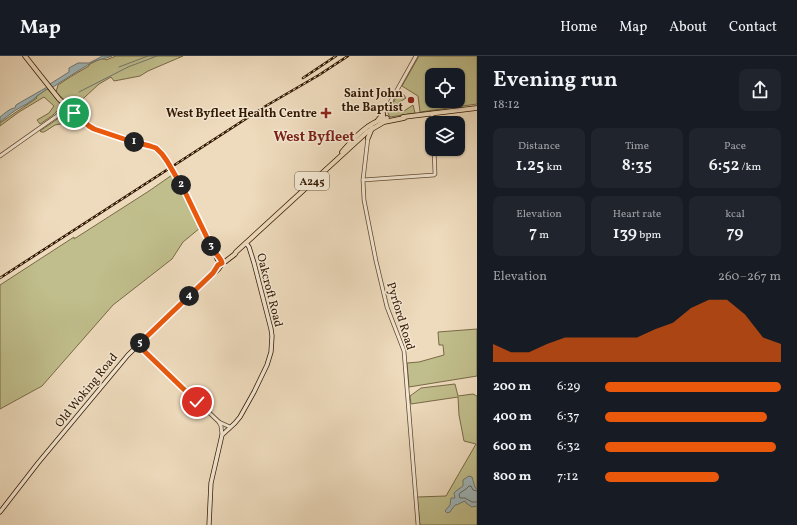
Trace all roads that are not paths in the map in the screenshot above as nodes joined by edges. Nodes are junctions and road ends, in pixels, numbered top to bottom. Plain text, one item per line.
1 (26, 56) edge
2 (416, 56) edge
3 (63, 103) junction
4 (68, 108) junction
5 (387, 108) junction
6 (477, 108) edge
7 (61, 113) junction
8 (432, 114) joint
9 (385, 119) junction
10 (372, 128) junction
11 (362, 134) junction
12 (368, 138) junction
13 (0, 156) edge
14 (434, 156) edge
15 (363, 180) junction
16 (246, 243) junction
17 (222, 263) junction
18 (138, 345) junction
19 (219, 422) junction
20 (230, 427) junction
21 (222, 435) junction
22 (0, 512) edge
23 (209, 525) edge
24 (418, 525) edge

1 - 3 main road
2 - 5 street
3 - 4 main road
3 - 7 street
4 - 7 street
4 - 17 main road, bridge
5 - 9 street
5 - 9 street
6 - 8 main road, A245
7 - 13 street
8 - 9 main road, A245
9 - 10 main road, Old Woking Road / A245
9 - 11 main road, Old Woking Road / A245
10 - 11 main road, Old Woking Road / A245
10 - 12 main road
11 - 12 street
11 - 16 main road, Old Woking Road / A245
12 - 15 street, Pyrford Road
14 - 15 street
15 - 24 street, Pyrford Road
16 - 17 main road, Old Woking Road / A245
16 - 20 main road, Oakcroft Road
17 - 18 main road, Old Woking Road
18 - 19 street
18 - 22 main road, Old Woking Road
19 - 20 street
19 - 21 street
20 - 21 main road, Oakcroft Road
21 - 23 main road

